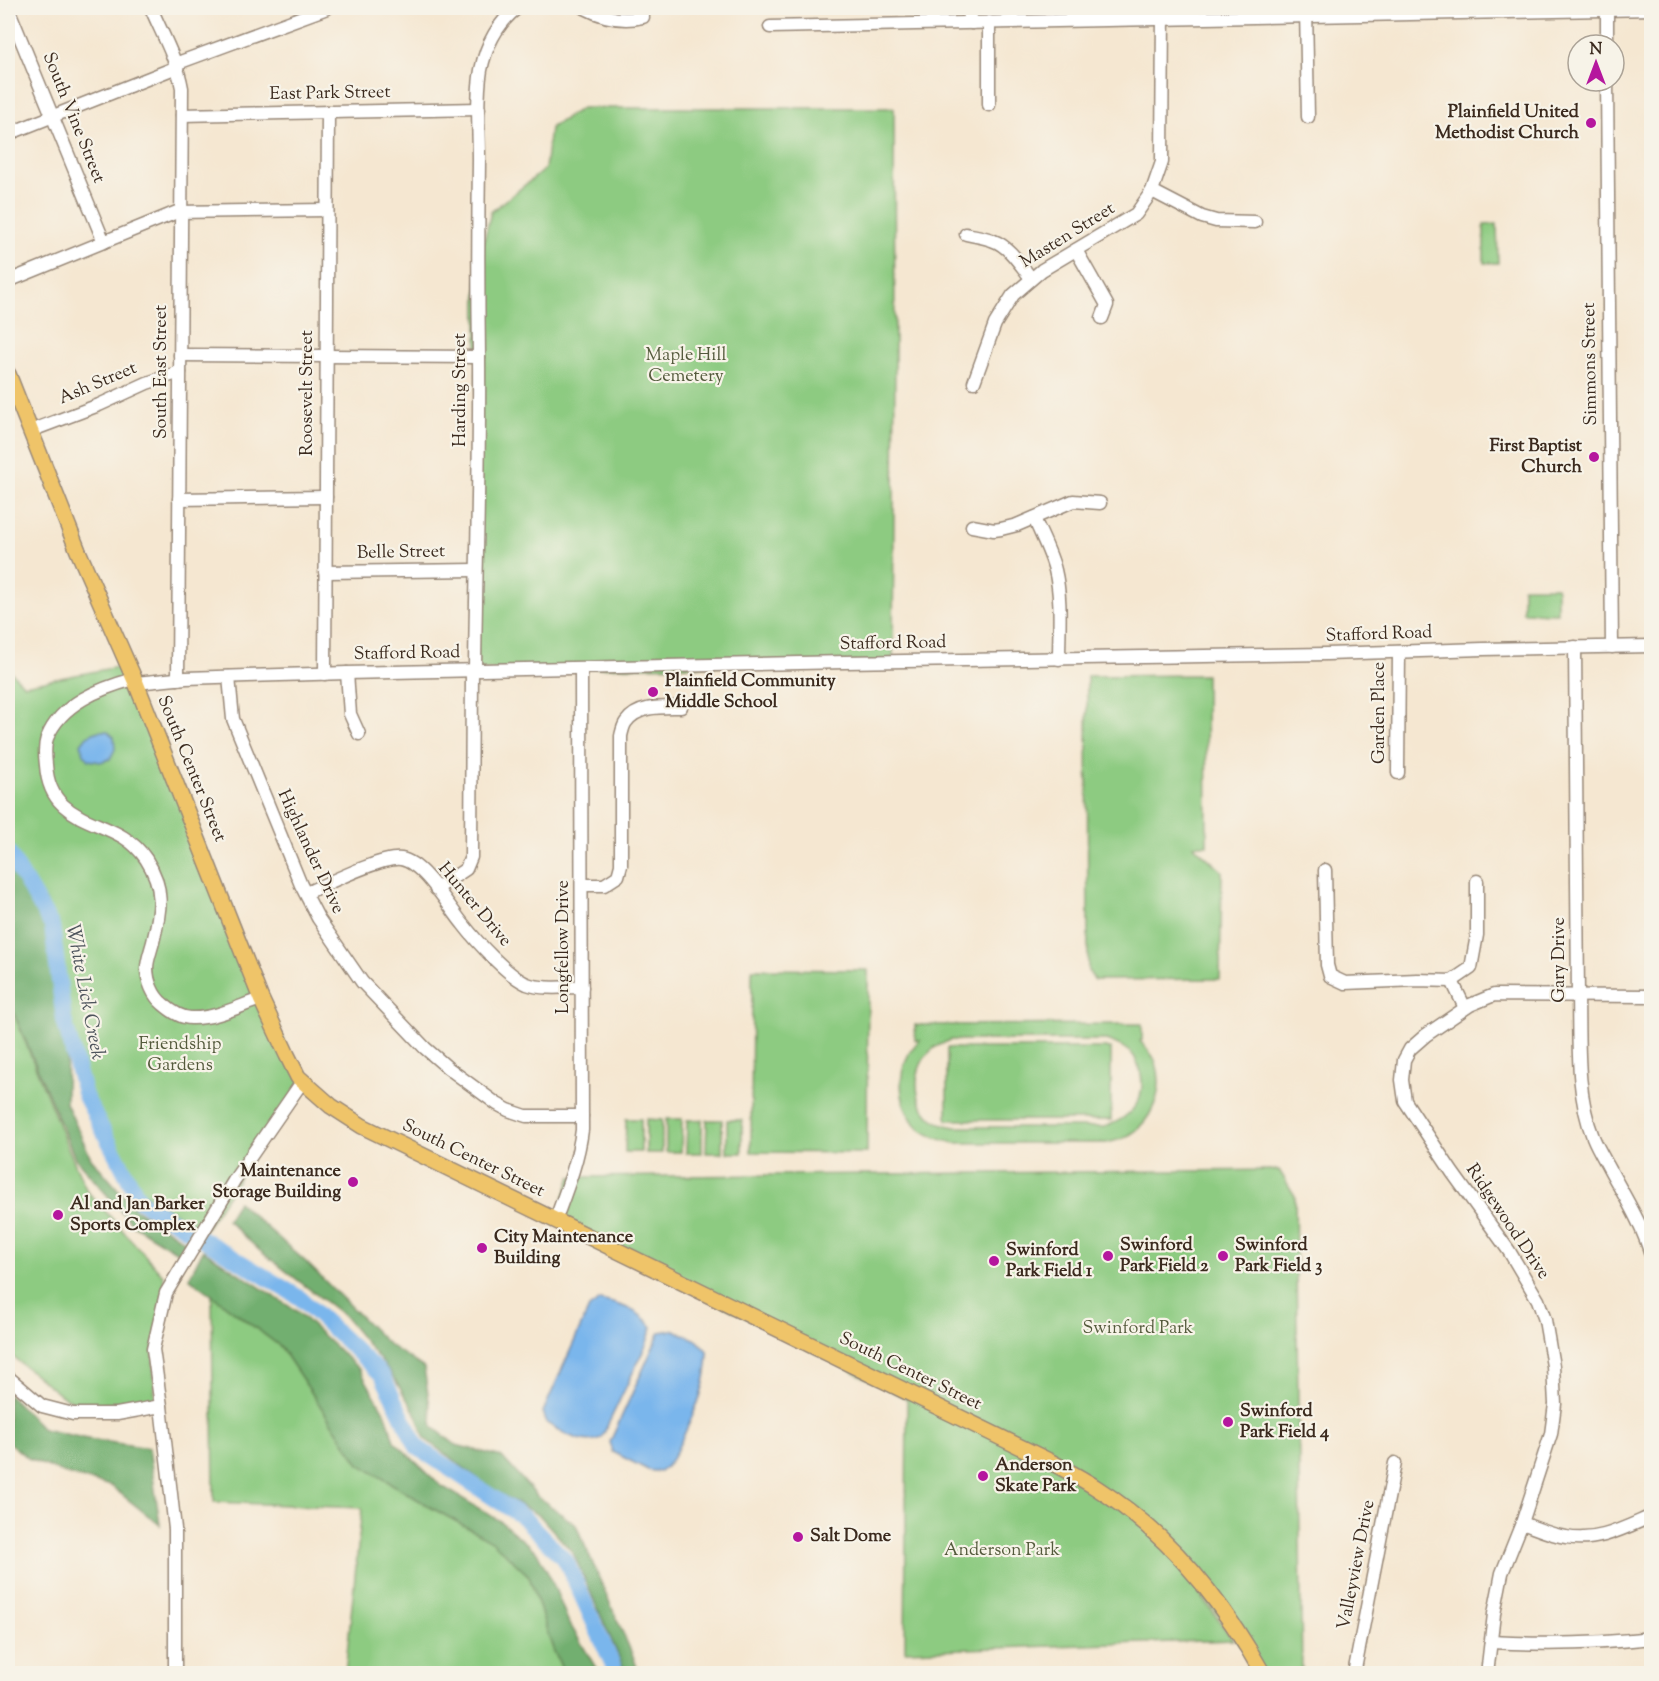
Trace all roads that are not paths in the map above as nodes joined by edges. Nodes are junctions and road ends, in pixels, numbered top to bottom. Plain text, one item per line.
1 (8, 8) edge
2 (151, 8) edge
3 (327, 8) edge
4 (517, 8) edge
5 (585, 8) edge
6 (966, 8) edge
7 (1607, 9) edge
8 (1652, 9) edge
9 (1306, 12) edge
10 (1163, 13) edge
11 (643, 17) dead end
12 (989, 22) junction
13 (972, 23) junction
14 (770, 27) dead end
15 (1607, 33) edge
16 (176, 65) junction
17 (1607, 93) edge
18 (989, 105) dead end
19 (479, 109) junction
20 (328, 112) junction
21 (182, 115) junction
22 (52, 116) junction
23 (1308, 117) dead end
24 (8, 134) edge
25 (1152, 191) junction
26 (327, 210) junction
27 (181, 212) junction
28 (1255, 222) dead end
29 (966, 234) dead end
30 (104, 242) junction
31 (1076, 250) junction
32 (1031, 278) junction
33 (8, 281) edge
34 (1102, 318) dead end
35 (180, 355) junction
36 (327, 357) junction
37 (479, 357) junction
38 (180, 372) junction
39 (8, 374) edge
40 (974, 382) dead end
41 (30, 431) junction
42 (326, 497) junction
43 (179, 500) junction
44 (1100, 503) dead end
45 (1034, 518) junction
46 (972, 526) dead end
47 (476, 570) junction
48 (325, 572) junction
49 (1652, 646) edge
50 (1575, 647) junction
51 (1612, 647) junction
52 (1399, 652) junction
53 (1059, 659) junction
54 (581, 669) junction
55 (474, 671) junction
56 (325, 674) junction
57 (347, 674) junction
58 (229, 676) junction
59 (178, 678) junction
60 (135, 681) junction
61 (681, 707) dead end
62 (359, 734) dead end
63 (1398, 773) dead end
64 (1325, 870) dead end
65 (1477, 881) dead end
66 (582, 885) junction
67 (436, 890) junction
68 (306, 893) junction
69 (1452, 981) junction
70 (582, 987) junction
71 (1578, 996) junction
72 (1652, 996) edge
73 (261, 999) junction
74 (1465, 1008) junction
75 (302, 1082) junction
76 (582, 1116) junction
77 (555, 1221) junction
78 (1652, 1258) edge
79 (8, 1377) edge
80 (161, 1406) junction
81 (1395, 1463) dead end
82 (1652, 1516) edge
83 (1522, 1523) junction
84 (1652, 1638) edge
85 (1491, 1642) junction
86 (175, 1674) edge
87 (1263, 1674) edge
88 (1354, 1674) edge
89 (1487, 1674) edge

1 - 22 street, South Vine Street
2 - 16 street, South East Street
3 - 16 street
4 - 19 street, Harding Street
5 - 11 street
6 - 13 street
7 - 8 street
7 - 9 street
7 - 15 street
9 - 10 street
9 - 23 street
10 - 12 street
10 - 25 street, Masten Street
12 - 13 street
12 - 18 street
13 - 14 street
16 - 21 street, South East Street
16 - 22 street
17 - 51 street, Simmons Street
19 - 20 street, East Park Street
19 - 37 street, Harding Street
20 - 21 street, East Park Street
20 - 26 street, Roosevelt Street
21 - 27 street, South East Street
22 - 24 street
22 - 30 street, South Vine Street
25 - 28 street
25 - 31 street, Masten Street
26 - 27 street
26 - 36 street, Roosevelt Street
27 - 30 street
27 - 35 street, South East Street
29 - 32 street
30 - 33 street
31 - 32 street, Masten Street
31 - 34 street
32 - 40 street, Masten Street
35 - 36 street
35 - 38 street, South East Street
36 - 37 street
36 - 42 street, Roosevelt Street
37 - 47 street, Harding Street
38 - 41 street, Ash Street
38 - 43 street, South East Street
39 - 41 main road, South Center Street
41 - 60 main road, South Center Street
42 - 43 street
42 - 48 street, Roosevelt Street
43 - 59 street, South East Street
44 - 45 street
45 - 46 street
45 - 53 street
47 - 48 street, Belle Street
47 - 55 street, Harding Street
48 - 56 street, Roosevelt Street
49 - 51 street, Stafford Road
50 - 51 street, Stafford Road
50 - 52 street, Stafford Road
50 - 71 street, Gary Drive
52 - 53 street, Stafford Road
52 - 63 street, Garden Place
53 - 54 street, Stafford Road
54 - 55 street, Stafford Road
54 - 66 street, Longfellow Drive
55 - 57 street, Stafford Road
55 - 67 street, Harding Street
56 - 57 street, Stafford Road
56 - 58 street, Stafford Road
57 - 62 street
58 - 59 street, Stafford Road
58 - 68 street, Highlander Drive
59 - 60 street, Stafford Road
60 - 73 main road, South Center Street
60 - 73 street, Stafford Road
61 - 66 street
64 - 69 street
65 - 69 street
66 - 70 street, Longfellow Drive
67 - 68 street, Hunter Drive
67 - 70 street, Hunter Drive
68 - 76 street, Highlander Drive
69 - 74 street
70 - 76 street, Longfellow Drive
71 - 72 street, Ridgewood Drive
71 - 74 street, Ridgewood Drive
71 - 78 street, Gary Drive
73 - 75 main road, South Center Street
74 - 83 street, Ridgewood Drive
75 - 77 main road, South Center Street
75 - 80 street
76 - 77 street, Longfellow Drive
77 - 87 main road, South Center Street
79 - 80 street
80 - 86 street
81 - 88 street, Valleyview Drive
82 - 83 street
83 - 85 street, Ridgewood Drive
84 - 85 street
85 - 89 street, Ridgewood Drive

